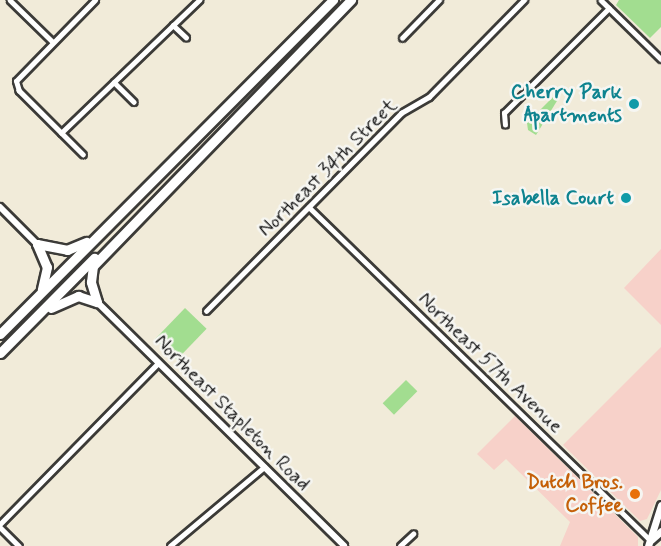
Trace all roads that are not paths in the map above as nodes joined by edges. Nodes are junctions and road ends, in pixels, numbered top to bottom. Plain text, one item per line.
1 (10, 0) edge
2 (95, 0) edge
3 (199, 0) edge
4 (333, 0) edge
5 (351, 0) edge
6 (439, 0) edge
7 (524, 0) edge
8 (601, 0) edge
9 (609, 8) junction
10 (173, 26) junction
11 (186, 38) dead end
12 (402, 38) dead end
13 (53, 42) junction
14 (661, 59) edge
15 (114, 82) junction
16 (134, 102) dead end
17 (505, 125) dead end
18 (61, 133) junction
19 (83, 155) dead end
20 (0, 207) edge
21 (127, 207) junction
22 (309, 207) junction
23 (139, 215) junction
24 (37, 244) junction
25 (40, 293) junction
26 (97, 302) junction
27 (206, 311) dead end
28 (0, 334) edge
29 (2, 351) edge
30 (158, 363) junction
31 (264, 467) junction
32 (661, 505) edge
33 (0, 526) edge
34 (661, 531) edge
35 (413, 534) dead end
36 (649, 543) edge
37 (19, 546) edge
38 (170, 546) edge
39 (344, 546) edge
40 (400, 546) edge

1 - 13 street
2 - 13 street
3 - 10 street
4 - 21 highway
5 - 23 highway
6 - 12 street
7 - 22 street, Northeast 34th Street
8 - 9 street
9 - 14 street
9 - 17 street
10 - 11 street
10 - 15 street
13 - 18 street
15 - 16 street
15 - 18 street
18 - 19 street
20 - 24 street
21 - 24 highway
21 - 25 highway
22 - 27 street, Northeast 34th Street
22 - 36 street, Northeast 57th Avenue
23 - 26 highway
23 - 29 highway
24 - 25 highway
25 - 28 highway
26 - 29 highway
26 - 30 street, Northeast Stapleton Road
30 - 31 street, Northeast Stapleton Road
30 - 33 street
31 - 38 street
31 - 39 street, Northeast Stapleton Road
32 - 36 main road
33 - 37 street
34 - 36 main road
35 - 40 street

